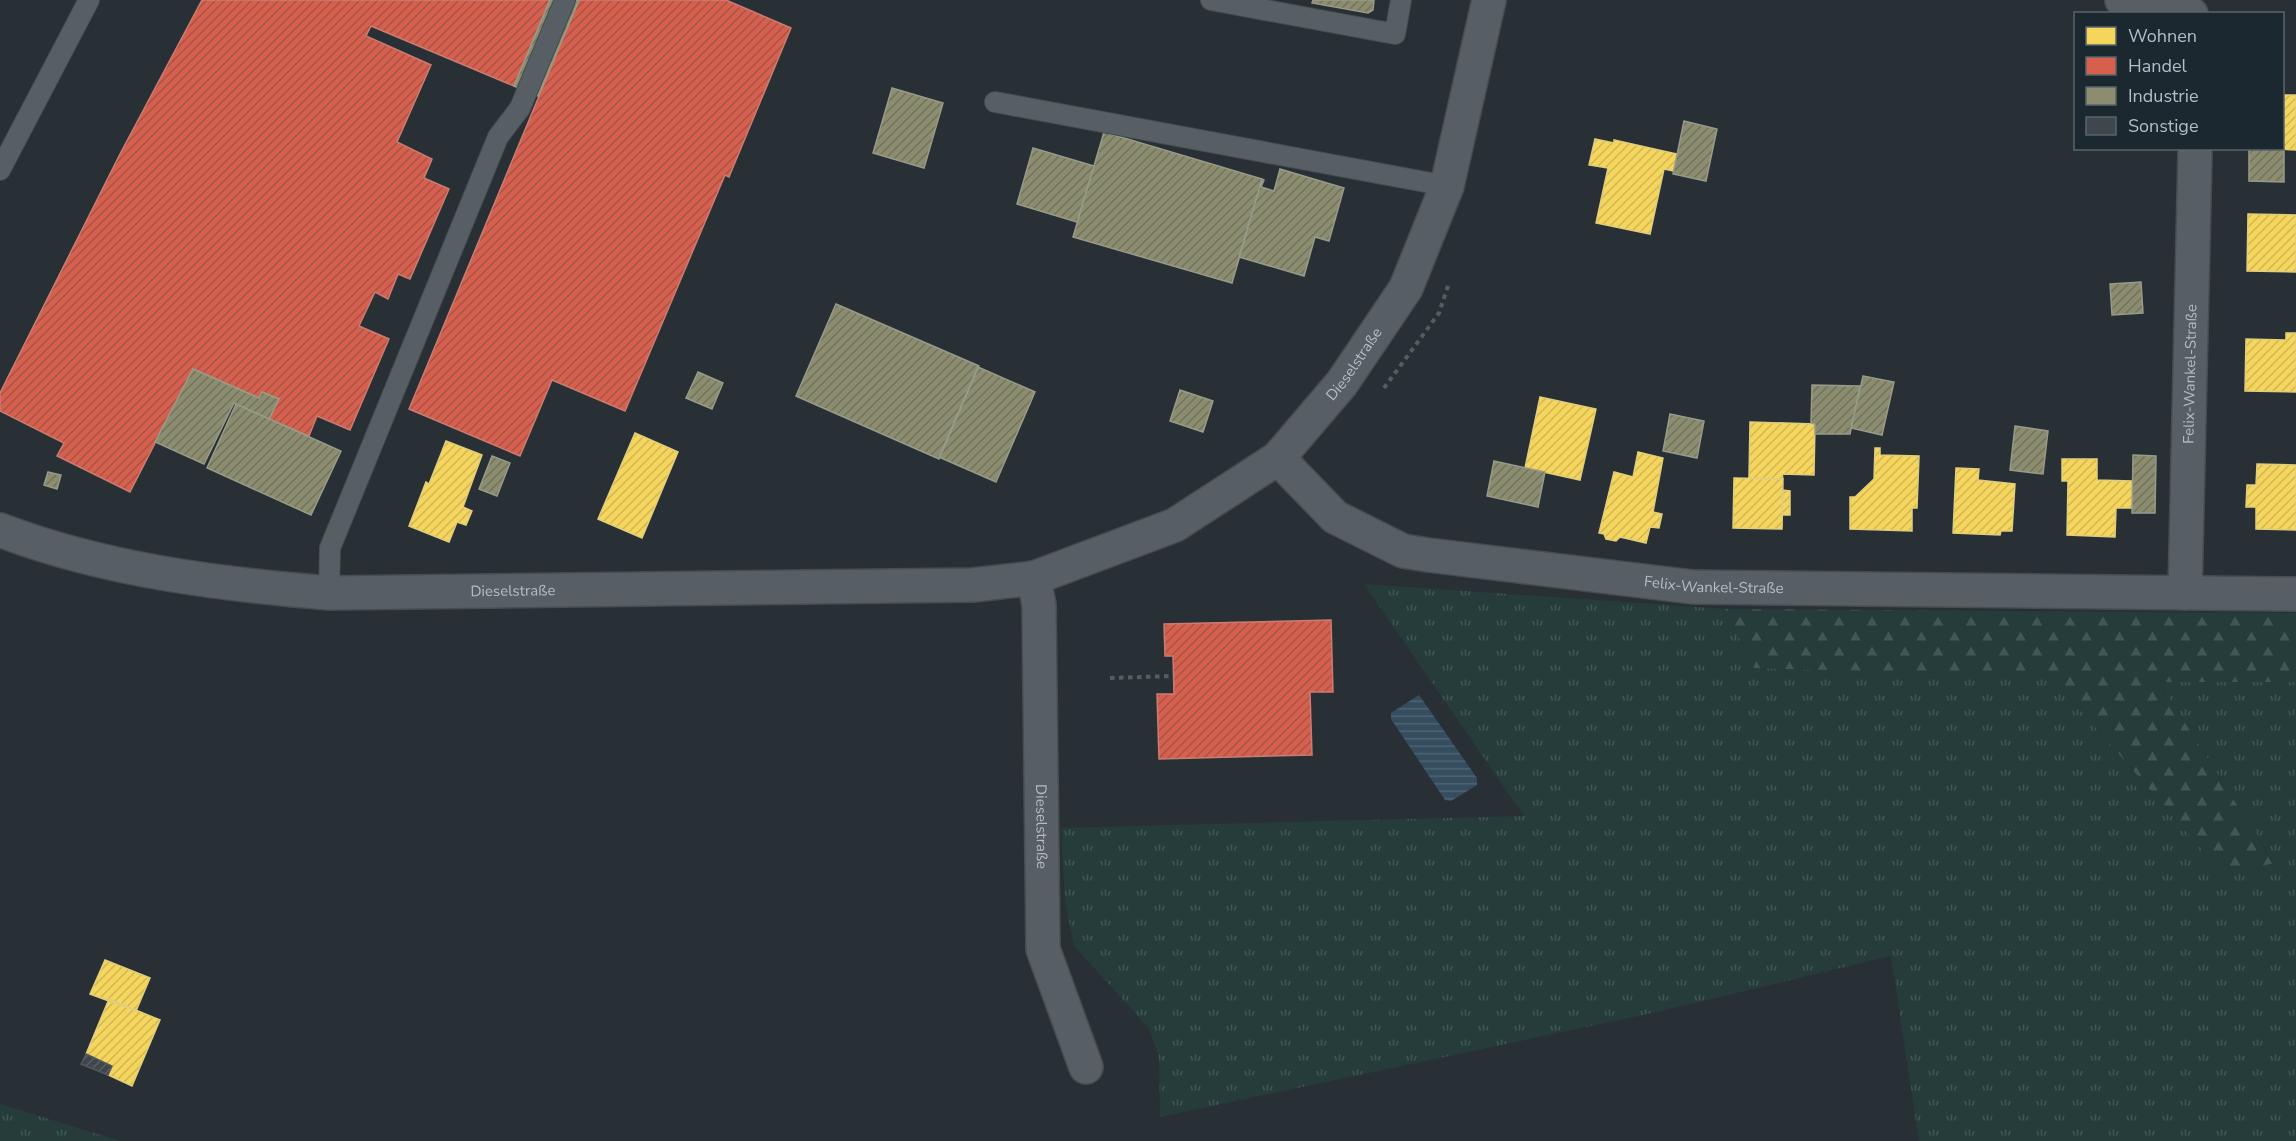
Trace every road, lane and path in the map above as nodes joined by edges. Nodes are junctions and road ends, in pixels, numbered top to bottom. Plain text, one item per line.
1 (89, 0) edge
2 (565, 0) edge
3 (1211, 0) edge
4 (1401, 0) edge
5 (1490, 0) edge
6 (2122, 0) edge
7 (2181, 12) edge
8 (995, 102) dead end
9 (2195, 153) dead end
10 (0, 170) edge
11 (1447, 186) junction
12 (1278, 458) junction
13 (0, 530) edge
14 (1034, 578) junction
15 (329, 593) junction
16 (2185, 593) junction
17 (2296, 594) edge
18 (1173, 676) dead end
19 (1110, 678) dead end
20 (1086, 1068) dead end

1 - 10 lane
2 - 15 lane
3 - 4 lane
5 - 11 street, Dieselstraße
6 - 7 street
8 - 11 lane
9 - 16 street, Felix-Wankel-Straße
11 - 12 street, Dieselstraße
12 - 14 street, Dieselstraße
12 - 16 street, Felix-Wankel-Straße
13 - 15 street, Dieselstraße
14 - 15 street, Dieselstraße
14 - 20 street, Dieselstraße
16 - 17 street, Felix-Wankel-Straße
18 - 19 path

